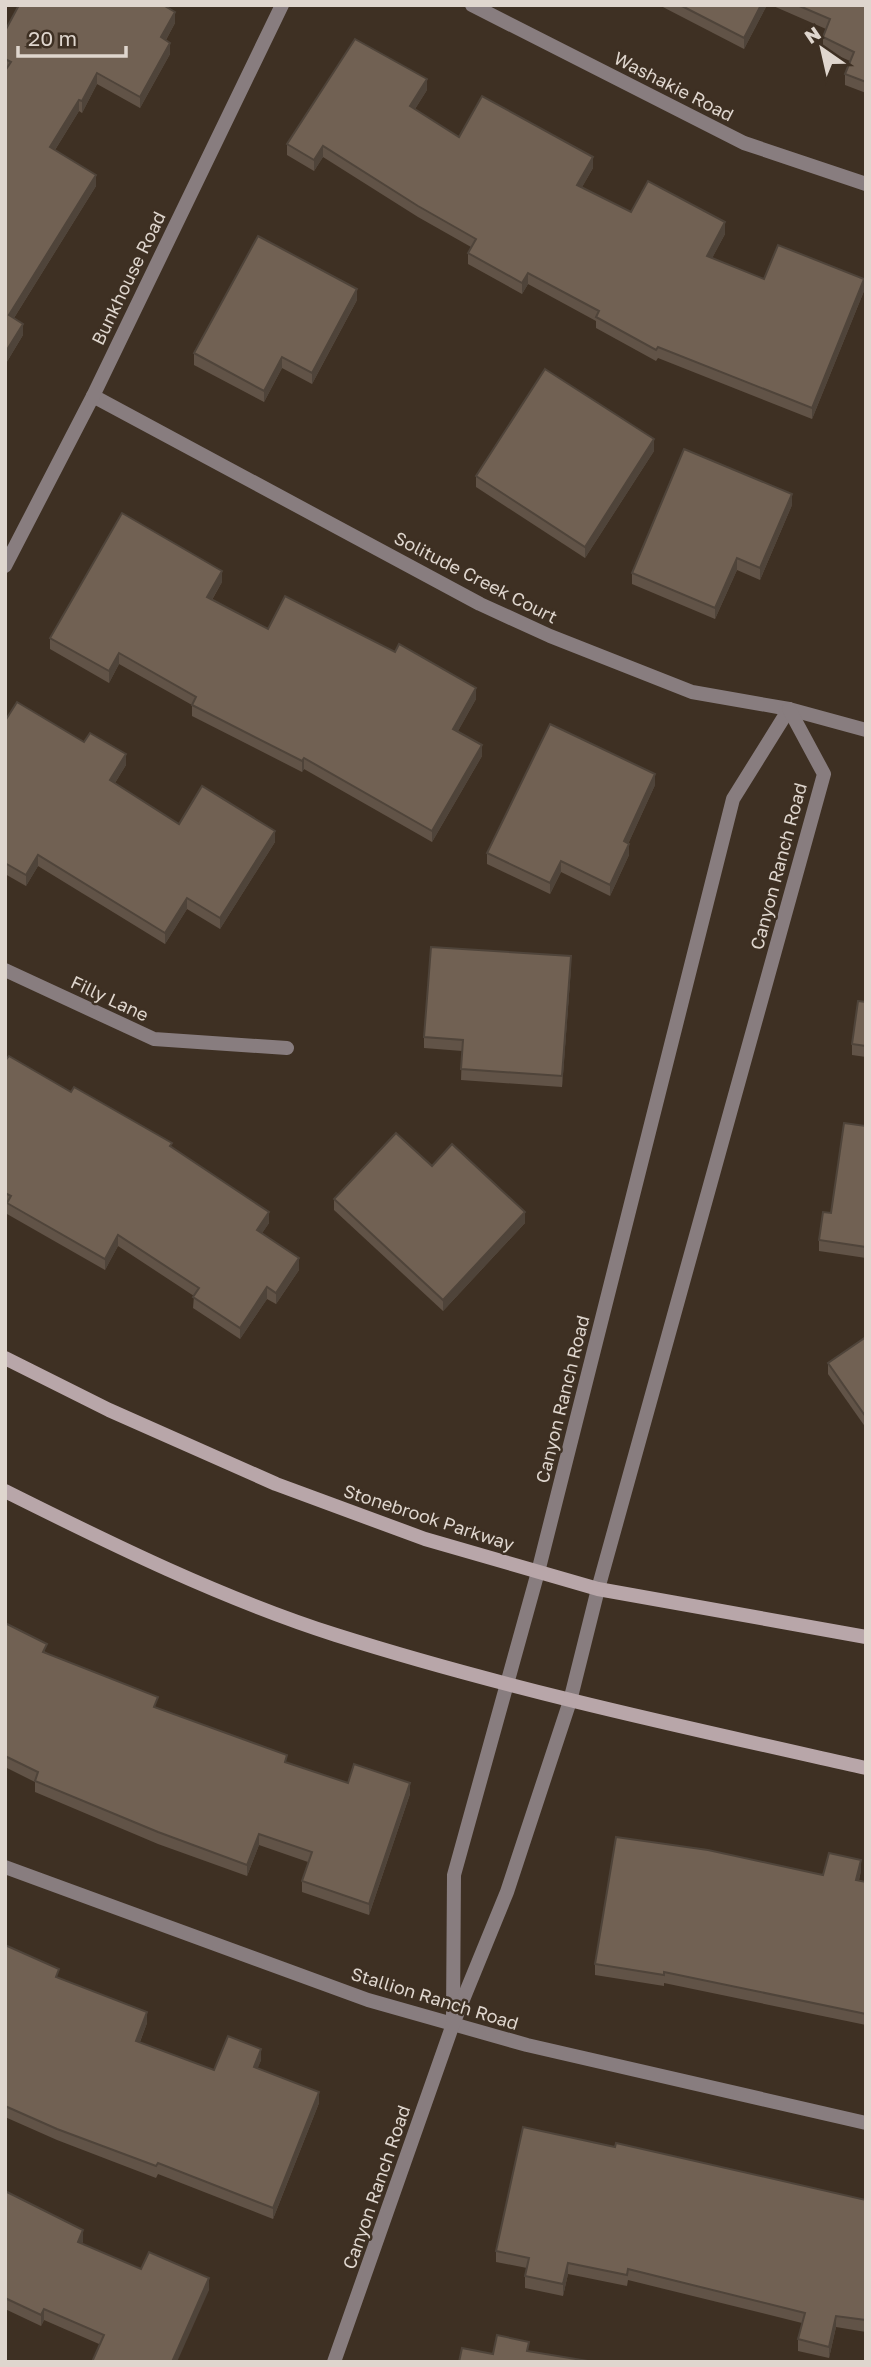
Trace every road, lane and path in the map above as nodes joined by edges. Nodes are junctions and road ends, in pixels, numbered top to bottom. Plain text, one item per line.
1 (282, 5) edge
2 (472, 5) edge
3 (866, 184) edge
4 (93, 396) junction
5 (5, 566) edge
6 (789, 709) junction
7 (866, 730) edge
8 (5, 970) edge
9 (287, 1048) dead end
10 (5, 1358) edge
11 (5, 1492) edge
12 (538, 1572) junction
13 (598, 1589) junction
14 (866, 1637) edge
15 (504, 1685) junction
16 (570, 1701) junction
17 (866, 1768) edge
18 (5, 1867) edge
19 (453, 2024) junction
20 (866, 2123) edge
21 (334, 2362) edge

1 - 4 street, Bunkhouse Road
2 - 3 street, Washakie Road
4 - 5 street, Bunkhouse Road
4 - 6 street, Solitude Creek Court
6 - 7 street, Solitude Creek Court
6 - 12 street, Canyon Ranch Road
6 - 13 street, Canyon Ranch Road
8 - 9 street, Filly Lane
10 - 12 main road, Stonebrook Parkway
11 - 15 main road
12 - 13 main road, Stonebrook Parkway
12 - 15 street, Canyon Ranch Road
13 - 14 main road, Stonebrook Parkway
13 - 16 street, Canyon Ranch Road
15 - 16 main road
15 - 19 street, Canyon Ranch Road
16 - 17 main road
16 - 19 street, Canyon Ranch Road
18 - 19 street, Stallion Ranch Road
19 - 20 street, Stallion Ranch Road
19 - 21 street, Canyon Ranch Road

